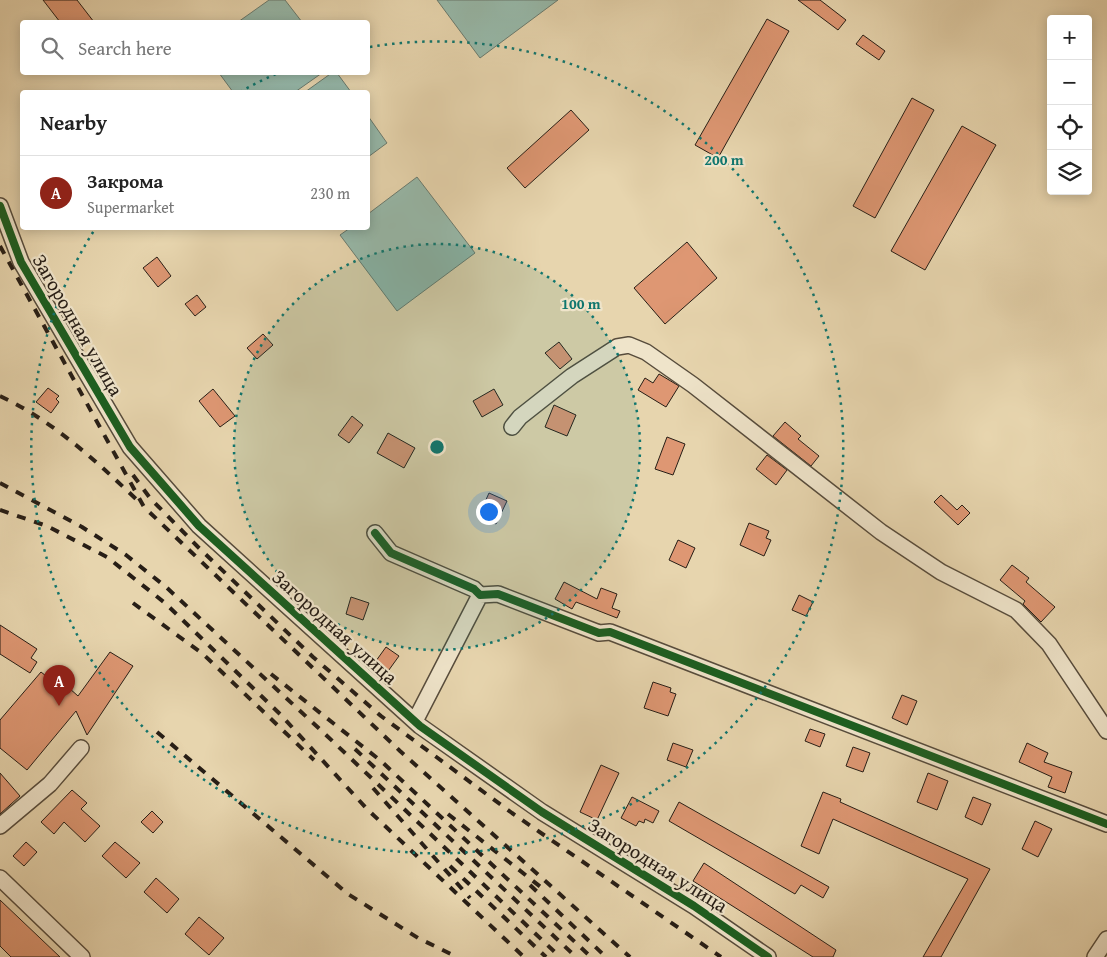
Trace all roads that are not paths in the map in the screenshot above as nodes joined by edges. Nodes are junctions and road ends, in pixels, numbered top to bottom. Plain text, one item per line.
1 (0, 206) edge
2 (512, 428) dead end
3 (375, 534) dead end
4 (480, 594) junction
5 (415, 721) junction
6 (1107, 731) edge
7 (81, 748) dead end
8 (1107, 824) edge
9 (0, 826) edge
10 (0, 878) edge
11 (1107, 940) edge
12 (82, 957) edge
13 (768, 957) edge
14 (1095, 957) edge

1 - 5 street, Загородная улица
2 - 6 street
3 - 4 street
4 - 5 street
4 - 8 street
5 - 13 street, Загородная улица
7 - 9 street
10 - 12 street
11 - 14 street

